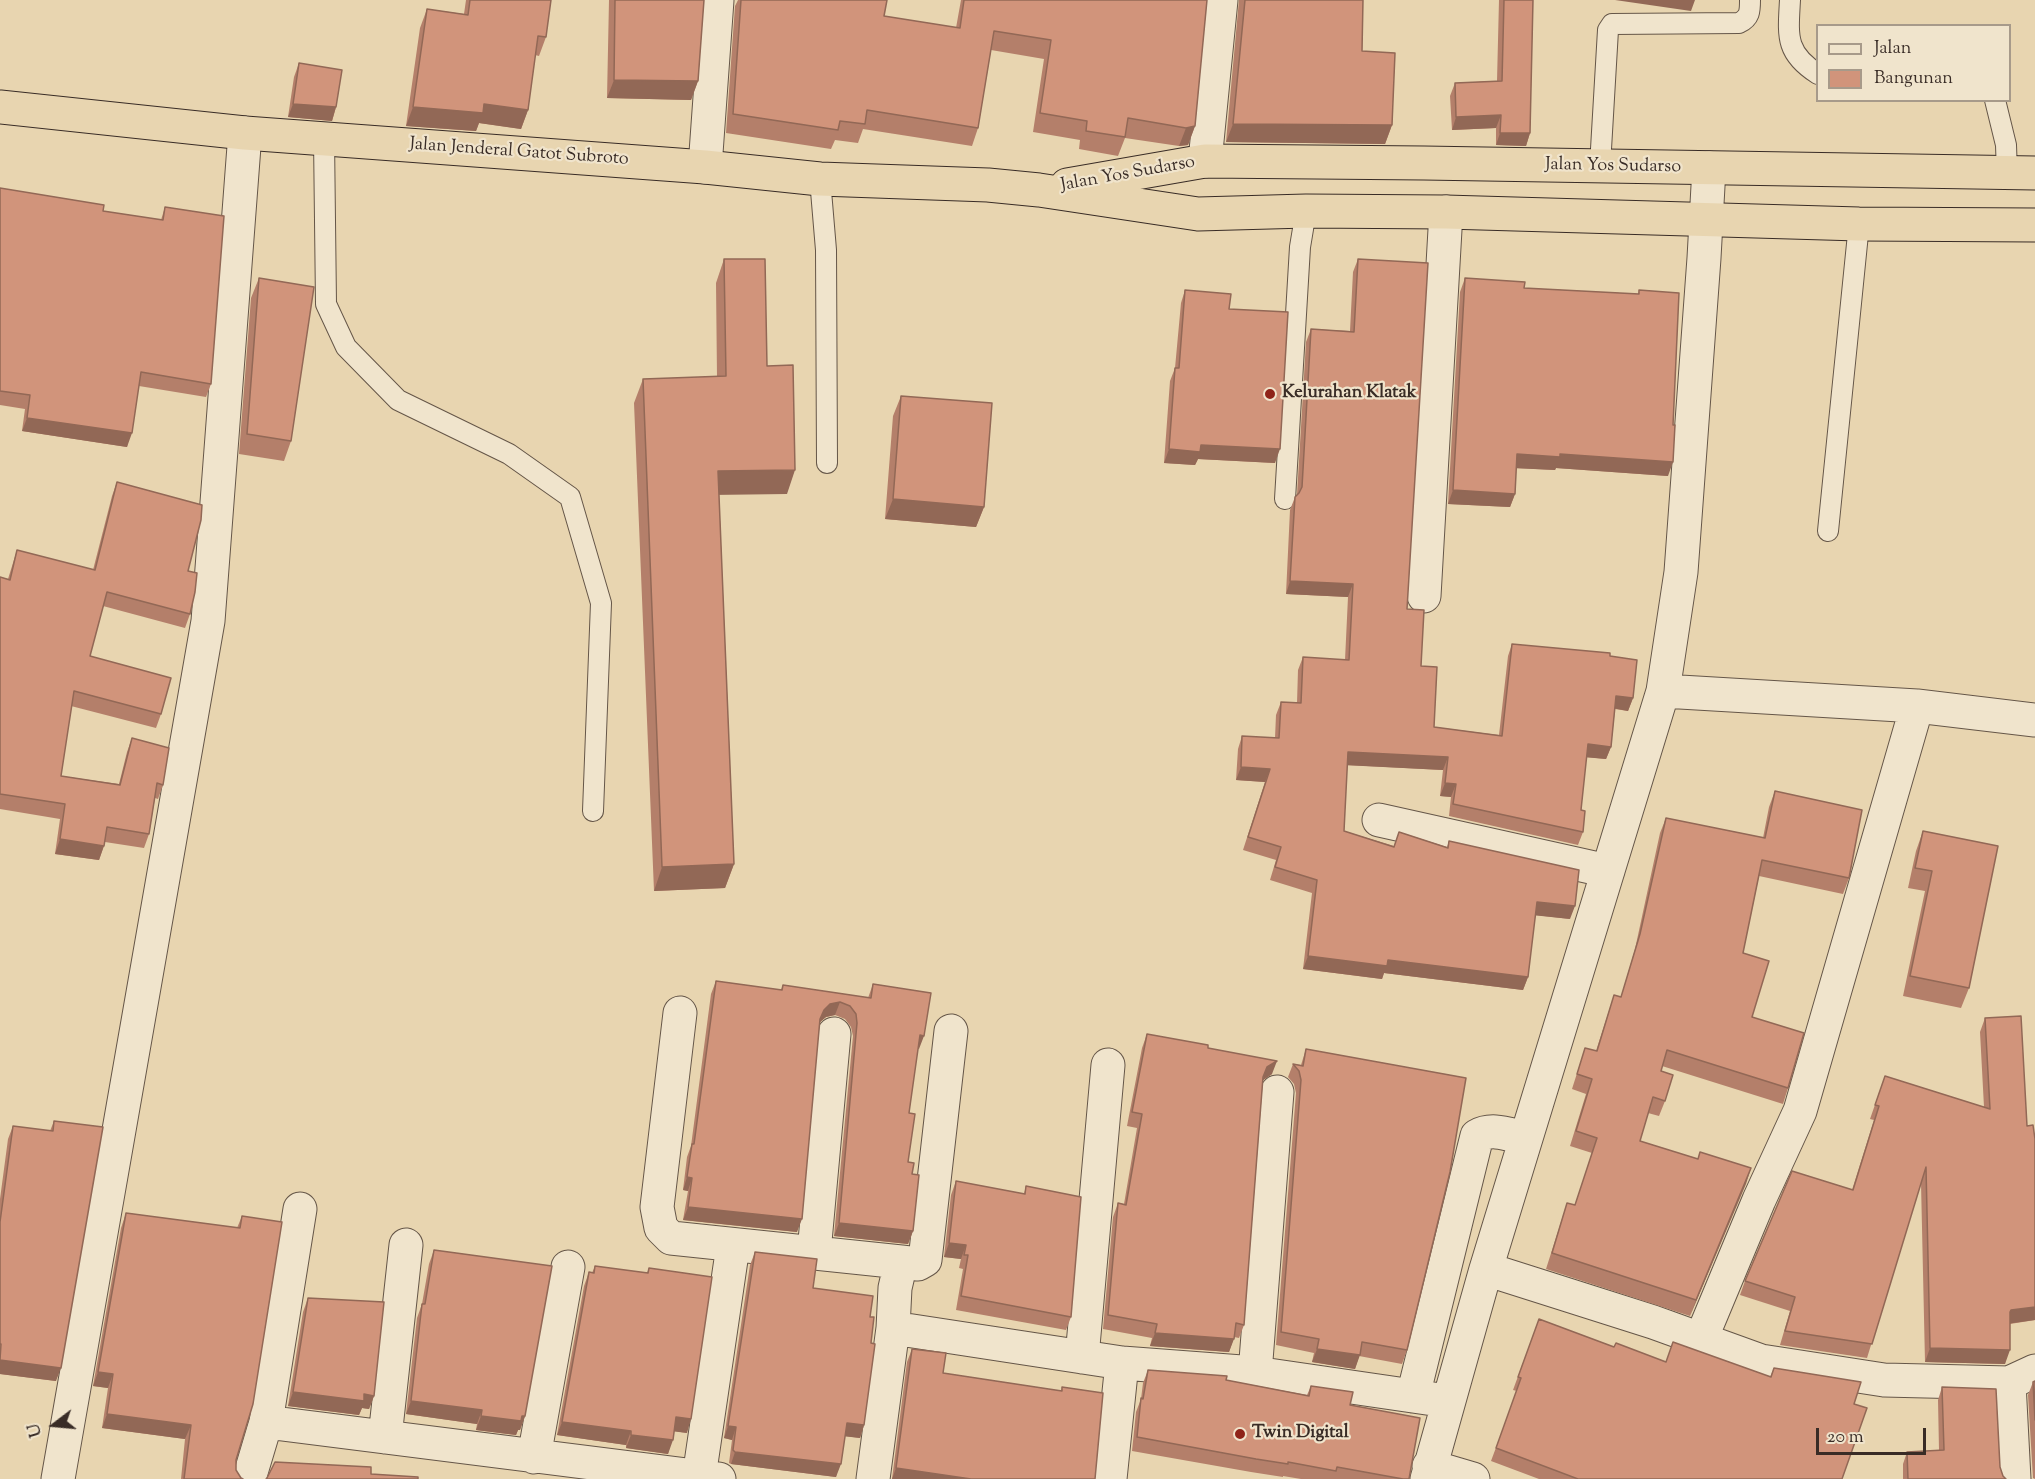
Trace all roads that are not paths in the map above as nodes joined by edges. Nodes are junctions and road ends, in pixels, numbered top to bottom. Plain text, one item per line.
1 (717, 0) edge
2 (1221, 0) edge
3 (1750, 0) edge
4 (1790, 0) edge
5 (1816, 73) edge
6 (1995, 102) edge
7 (0, 107) edge
8 (245, 133) junction
9 (324, 138) junction
10 (1205, 161) junction
11 (1600, 166) junction
12 (705, 167) junction
13 (1709, 168) junction
14 (2021, 173) edge
15 (820, 179) junction
16 (1039, 190) junction
17 (1306, 211) junction
18 (1446, 212) junction
19 (1706, 218) junction
20 (1859, 224) junction
21 (2035, 225) edge
22 (827, 463) dead end
23 (1285, 499) dead end
24 (1828, 531) dead end
25 (1424, 596) dead end
26 (1663, 691) junction
27 (1917, 706) junction
28 (2035, 720) edge
29 (593, 812) dead end
30 (1379, 820) dead end
31 (1608, 870) junction
32 (680, 1013) dead end
33 (951, 1031) dead end
34 (834, 1034) dead end
35 (1108, 1065) dead end
36 (1277, 1092) dead end
37 (1526, 1138) junction
38 (300, 1209) dead end
39 (406, 1245) dead end
40 (733, 1246) junction
41 (814, 1252) junction
42 (901, 1262) junction
43 (568, 1267) dead end
44 (1486, 1269) junction
45 (1439, 1291) junction
46 (1476, 1303) junction
47 (1430, 1327) junction
48 (893, 1329) junction
49 (1701, 1339) junction
50 (1465, 1340) junction
51 (1082, 1357) junction
52 (1122, 1363) junction
53 (1255, 1373) junction
54 (2022, 1377) edge
55 (1413, 1396) junction
56 (1447, 1401) junction
57 (266, 1422) junction
58 (384, 1437) junction
59 (534, 1457) junction
60 (1428, 1472) edge
61 (709, 1478) edge
62 (58, 1479) edge
63 (249, 1479) edge
64 (873, 1479) edge
65 (1110, 1479) edge
66 (1473, 1479) edge
67 (2013, 1479) edge

1 - 12 street
2 - 10 street
3 - 11 lane
4 - 5 lane
6 - 14 lane
7 - 8 highway, Jalan Jenderal Gatot Subroto
8 - 9 highway, Jalan Jenderal Gatot Subroto
8 - 62 street
9 - 12 highway, Jalan Jenderal Gatot Subroto
9 - 29 lane
10 - 11 highway, Jalan Yos Sudarso
10 - 16 highway, Jalan Yos Sudarso
11 - 13 highway, Jalan Yos Sudarso
12 - 15 highway, Jalan Jenderal Gatot Subroto
13 - 14 highway, Jalan Yos Sudarso
13 - 19 street
15 - 16 highway, Jalan Jenderal Gatot Subroto
15 - 22 lane
16 - 17 highway, Jalan Yos Sudarso
17 - 18 highway, Jalan Yos Sudarso
17 - 23 lane
18 - 19 highway, Jalan Yos Sudarso
18 - 25 street
19 - 20 highway, Jalan Yos Sudarso
19 - 26 street
20 - 21 highway, Jalan Yos Sudarso
20 - 24 lane
26 - 27 street
26 - 31 street
27 - 28 street
27 - 49 street
30 - 31 street
31 - 37 street
32 - 40 street
33 - 42 street
34 - 41 street
35 - 51 street
36 - 53 street
37 - 44 street
37 - 45 street
38 - 57 street
39 - 58 street
40 - 41 street
40 - 61 street
41 - 42 street
42 - 48 street
43 - 59 street
44 - 46 street
44 - 49 street
45 - 46 street
45 - 47 street
46 - 50 street
47 - 50 street
47 - 55 street
48 - 51 street
48 - 64 street
49 - 54 street
50 - 56 street
51 - 52 street
52 - 53 street
52 - 65 street
53 - 55 street
54 - 67 street
55 - 56 street
56 - 60 street
57 - 58 street
57 - 63 street
58 - 59 street
59 - 61 street
60 - 66 street

